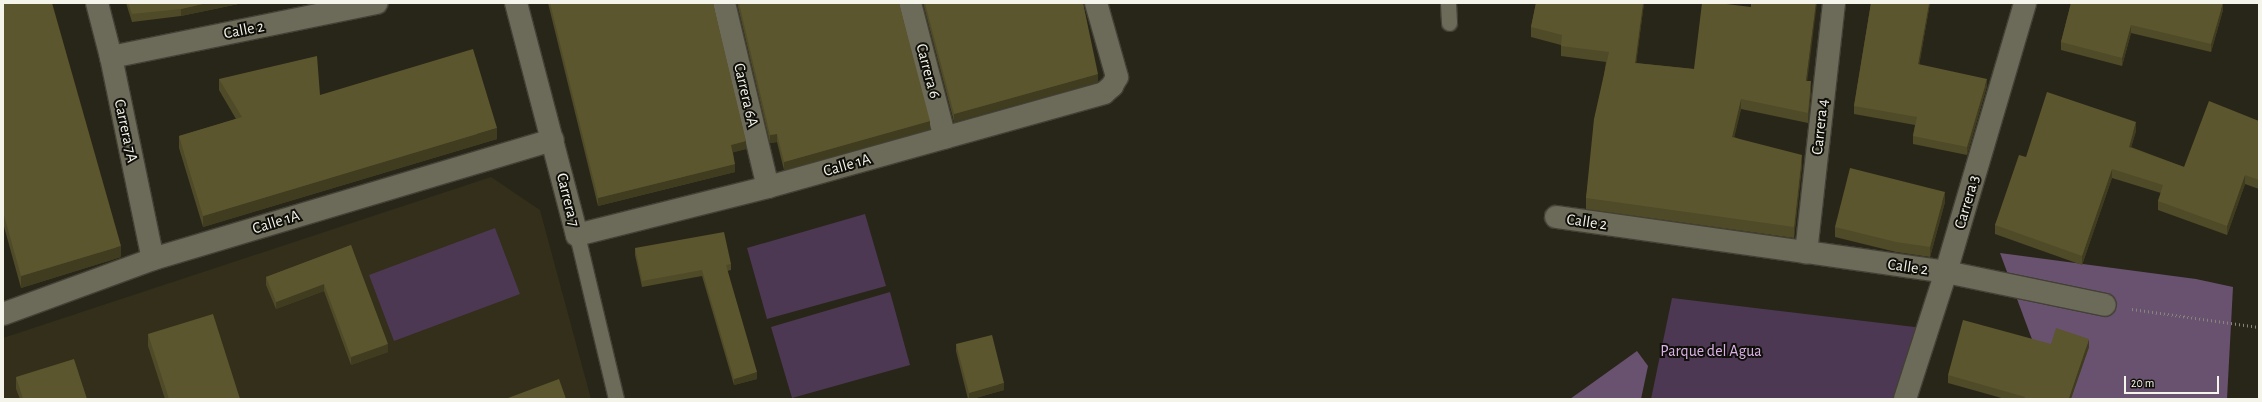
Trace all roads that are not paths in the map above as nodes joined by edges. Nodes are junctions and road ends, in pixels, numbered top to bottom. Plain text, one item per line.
1 (97, 3) edge
2 (377, 3) edge
3 (516, 3) edge
4 (724, 3) edge
5 (910, 3) edge
6 (1096, 3) edge
7 (1448, 3) edge
8 (1834, 3) edge
9 (2025, 3) edge
10 (1449, 23) dead end
11 (111, 57) junction
12 (945, 138) junction
13 (552, 140) junction
14 (768, 187) junction
15 (1556, 218) dead end
16 (577, 235) junction
17 (1806, 252) junction
18 (153, 259) junction
19 (1946, 272) junction
20 (2105, 305) road end
21 (3, 314) edge
22 (616, 399) edge
23 (1905, 399) edge

1 - 11 street, Carrera 7A
2 - 11 street, Calle 2
3 - 13 street, Carrera 7
4 - 14 street, Carrera 6A
5 - 12 street, Carrera 6
6 - 12 street, Calle 1A
7 - 10 lane
8 - 17 street, Carrera 4
9 - 19 street, Carrera 3
11 - 18 street, Carrera 7A
12 - 14 street, Calle 1A
13 - 16 street, Carrera 7
13 - 18 street, Calle 1A
14 - 16 street, Calle 1A
15 - 17 street, Calle 2
16 - 22 lane, Carrera 7
17 - 19 street, Calle 2
18 - 21 street, Calle 1A
19 - 20 street, Calle 2
19 - 23 street, Carrera 3

